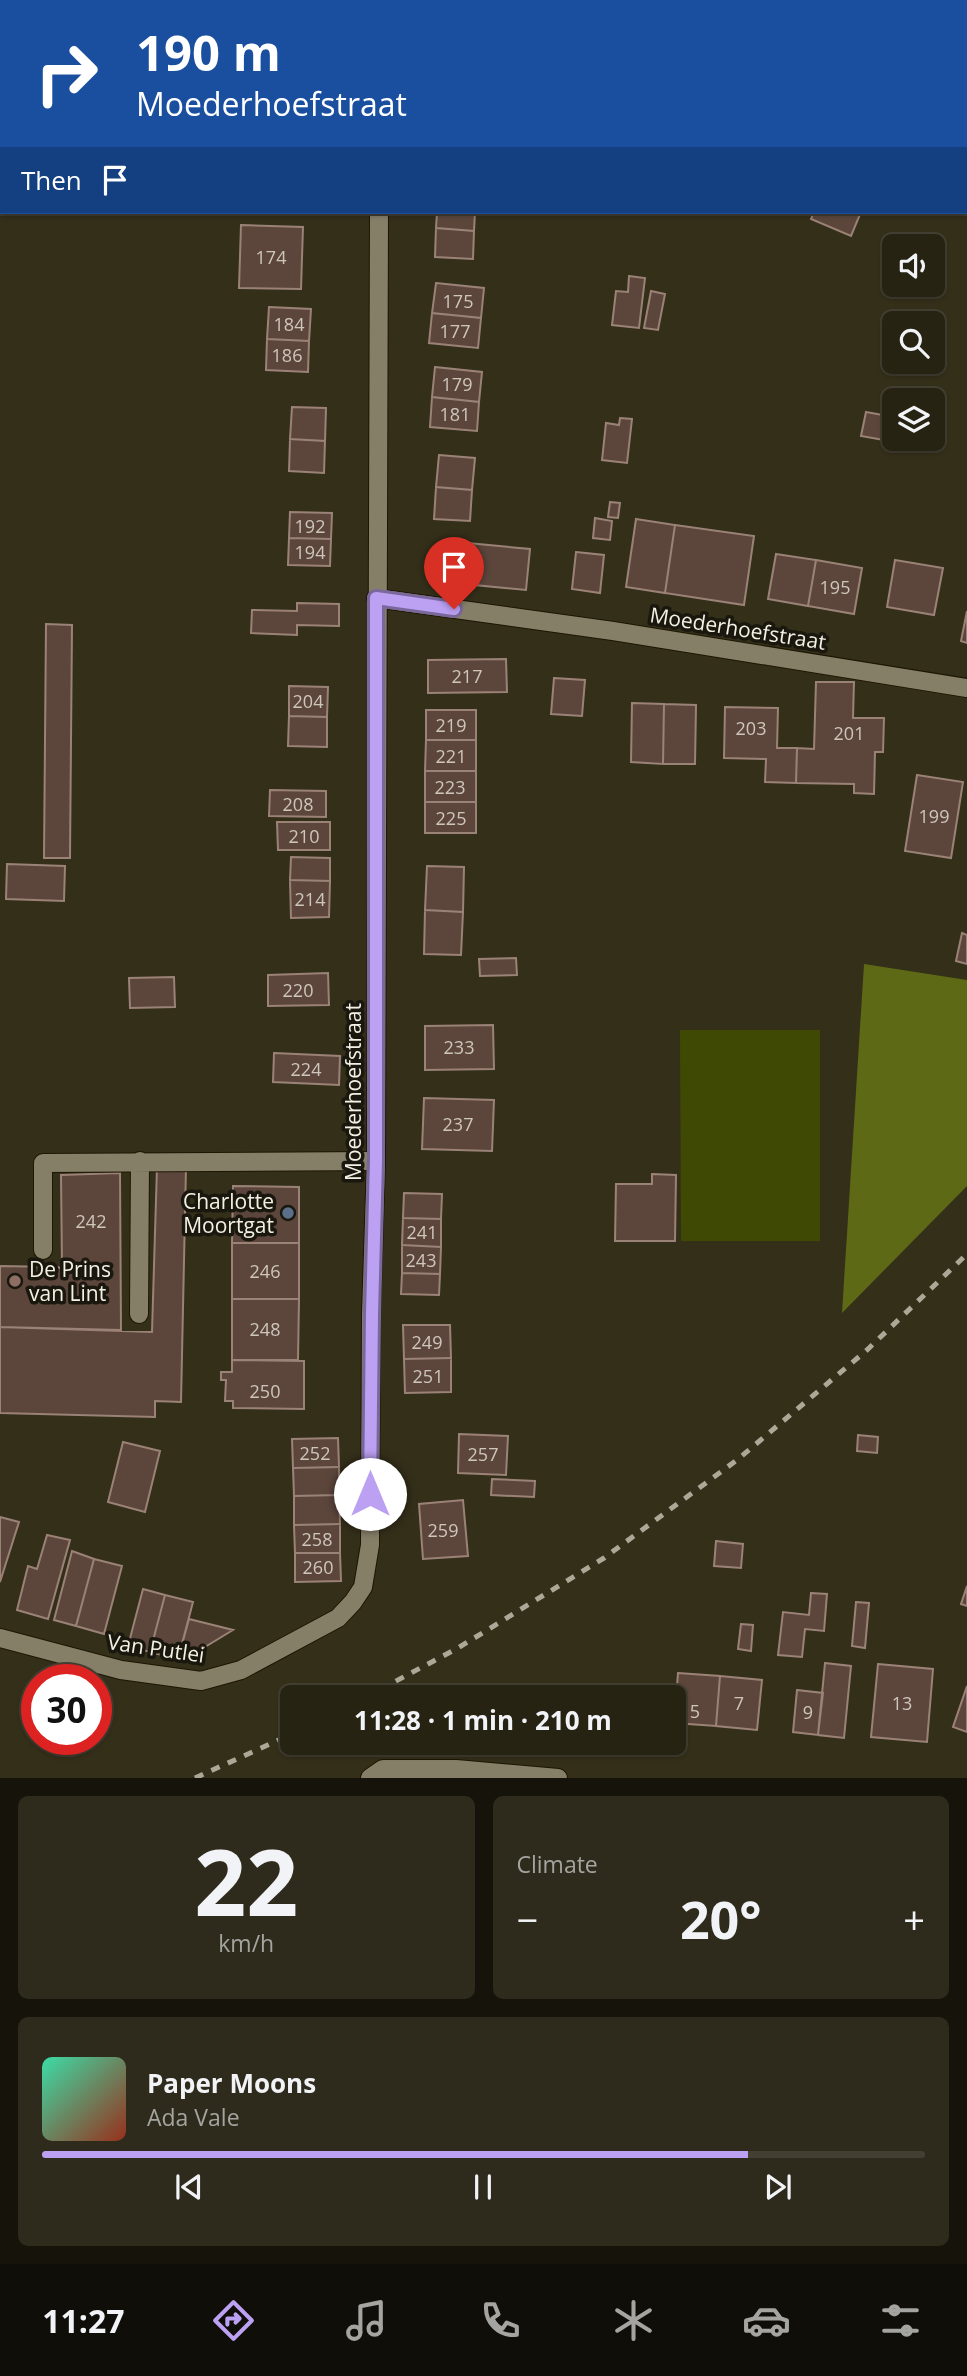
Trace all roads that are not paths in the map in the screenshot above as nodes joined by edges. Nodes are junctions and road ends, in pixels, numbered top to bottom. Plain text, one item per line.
1 (379, 214) edge
2 (376, 598) junction
3 (967, 688) edge
4 (140, 1161) junction
5 (376, 1161) junction
6 (43, 1250) dead end
7 (139, 1314) dead end
8 (363, 1587) joint
9 (0, 1638) edge
10 (370, 1777) edge
11 (558, 1777) edge

1 - 2 street, Moederhoefstraat
2 - 3 street, Moederhoefstraat
2 - 5 street, Moederhoefstraat
4 - 5 street
4 - 6 street
4 - 7 street
5 - 8 street, Moederhoefstraat
8 - 9 street, Van Putlei
10 - 11 street

